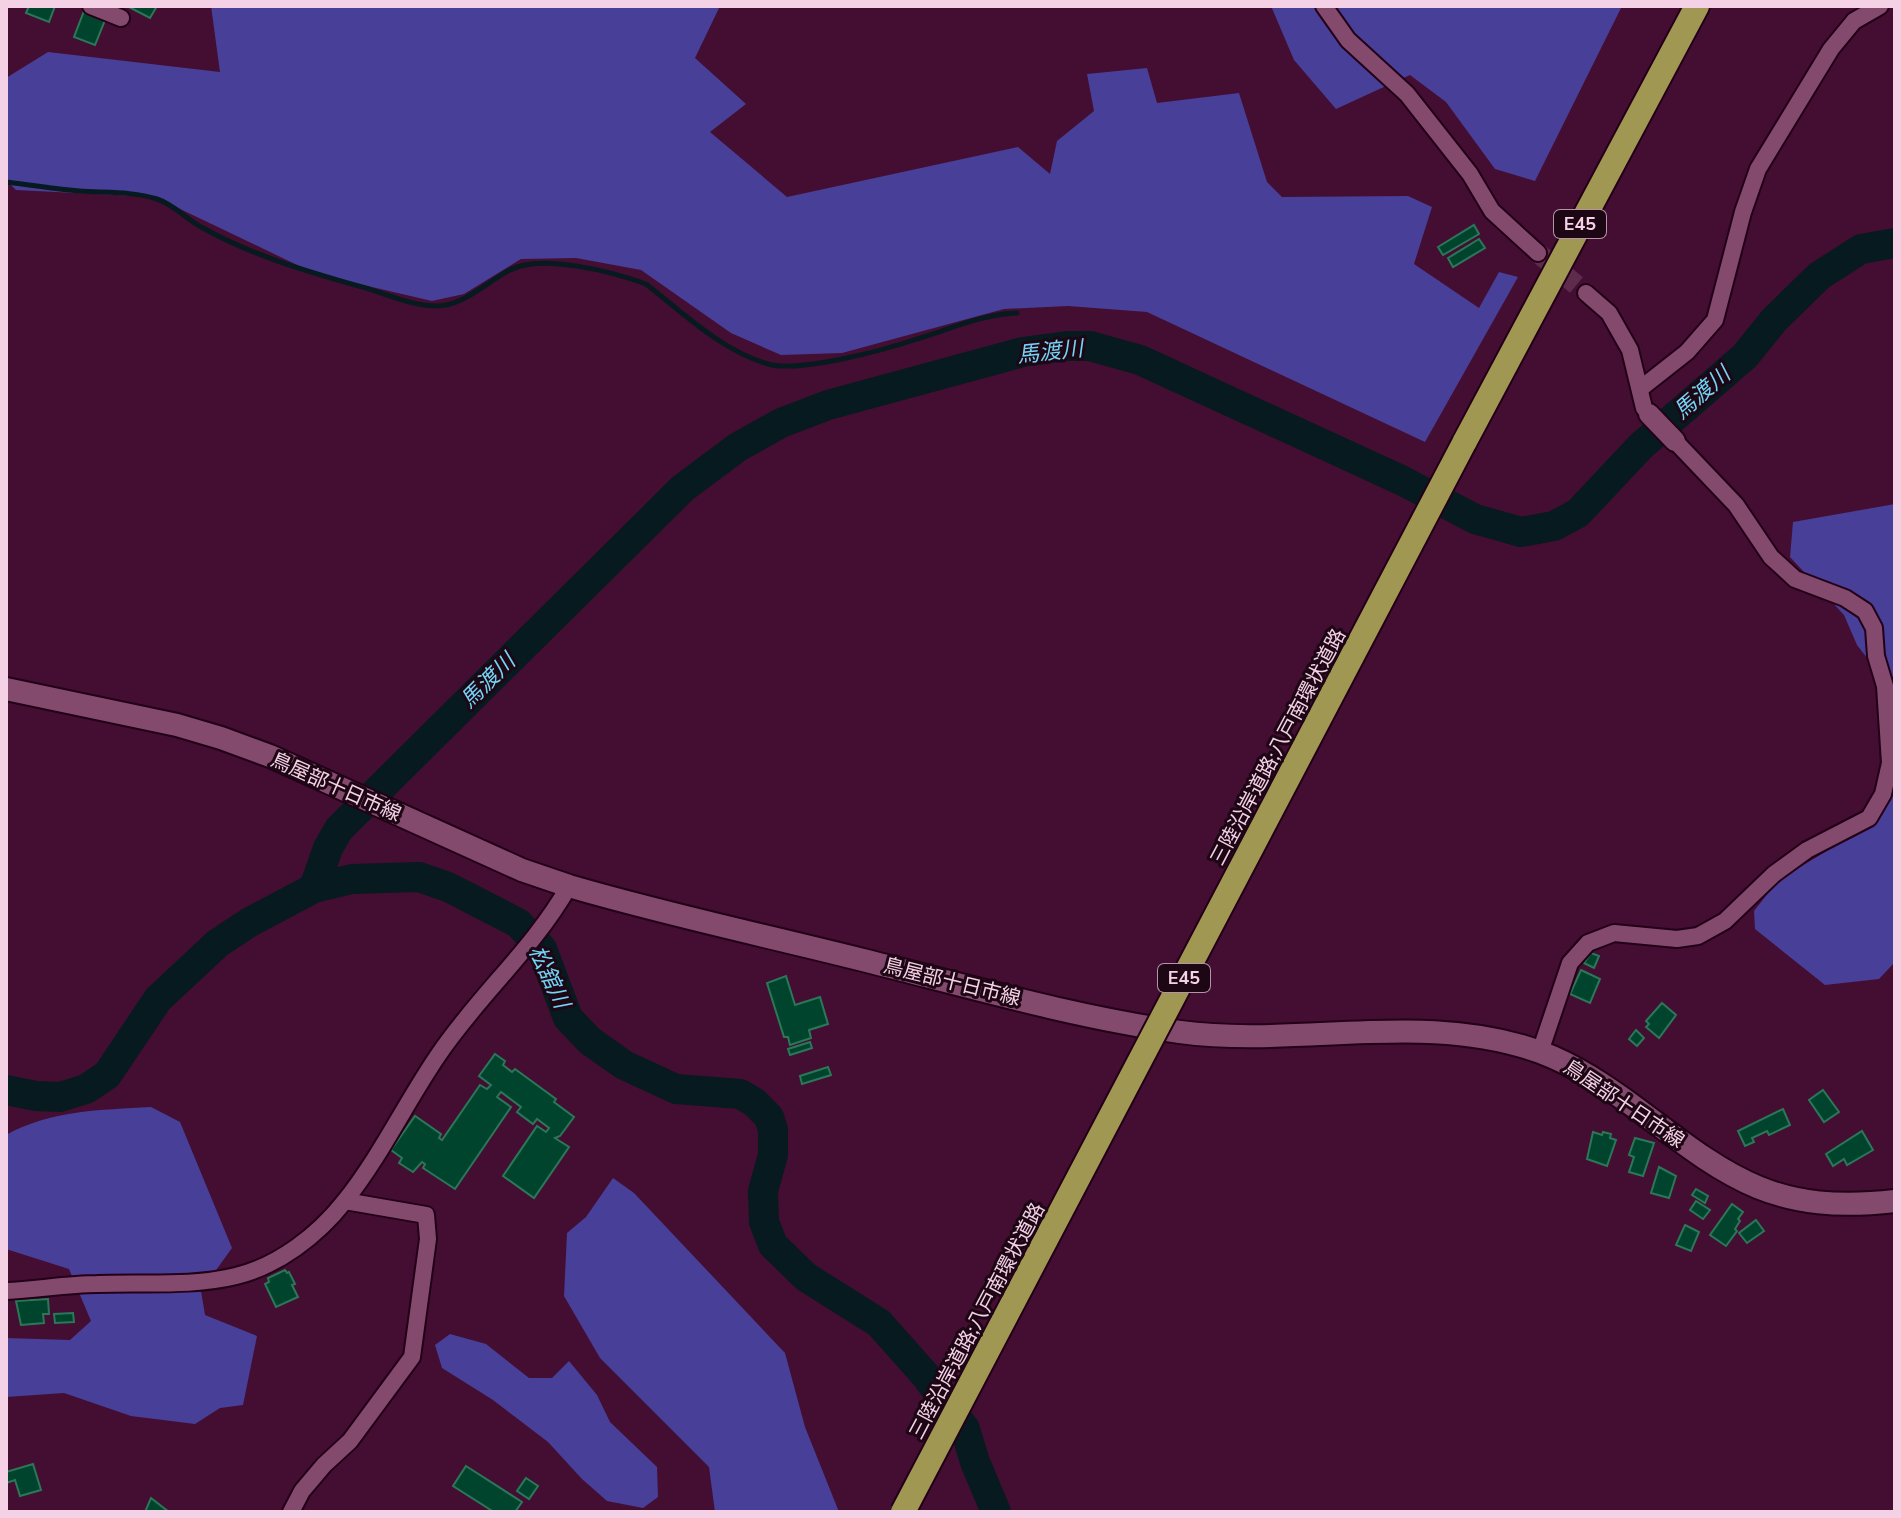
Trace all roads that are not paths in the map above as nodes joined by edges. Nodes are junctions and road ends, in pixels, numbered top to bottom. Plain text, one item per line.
1 (91, 6) edge
2 (1324, 6) edge
3 (1697, 6) edge
4 (1880, 6) edge
5 (121, 18) dead end
6 (1538, 253) tunnel mouth
7 (1586, 293) tunnel mouth
8 (1640, 389) junction
9 (1649, 414) joint
10 (1675, 441) joint
11 (6, 689) edge
12 (569, 886) junction
13 (1540, 1052) junction
14 (345, 1201) junction
15 (1895, 1201) edge
16 (6, 1291) edge
17 (291, 1512) edge
18 (903, 1512) edge

1 - 5 street
2 - 6 street
3 - 18 highway, 三陸沿岸道路;八戸南環状道路 / E45, bridge
4 - 8 street
7 - 8 street
8 - 9 street
9 - 10 street
10 - 13 street
11 - 12 main road, 鳥屋部十日市線
12 - 13 main road, 鳥屋部十日市線
12 - 14 street
13 - 15 main road, 鳥屋部十日市線
14 - 16 street
14 - 17 street

